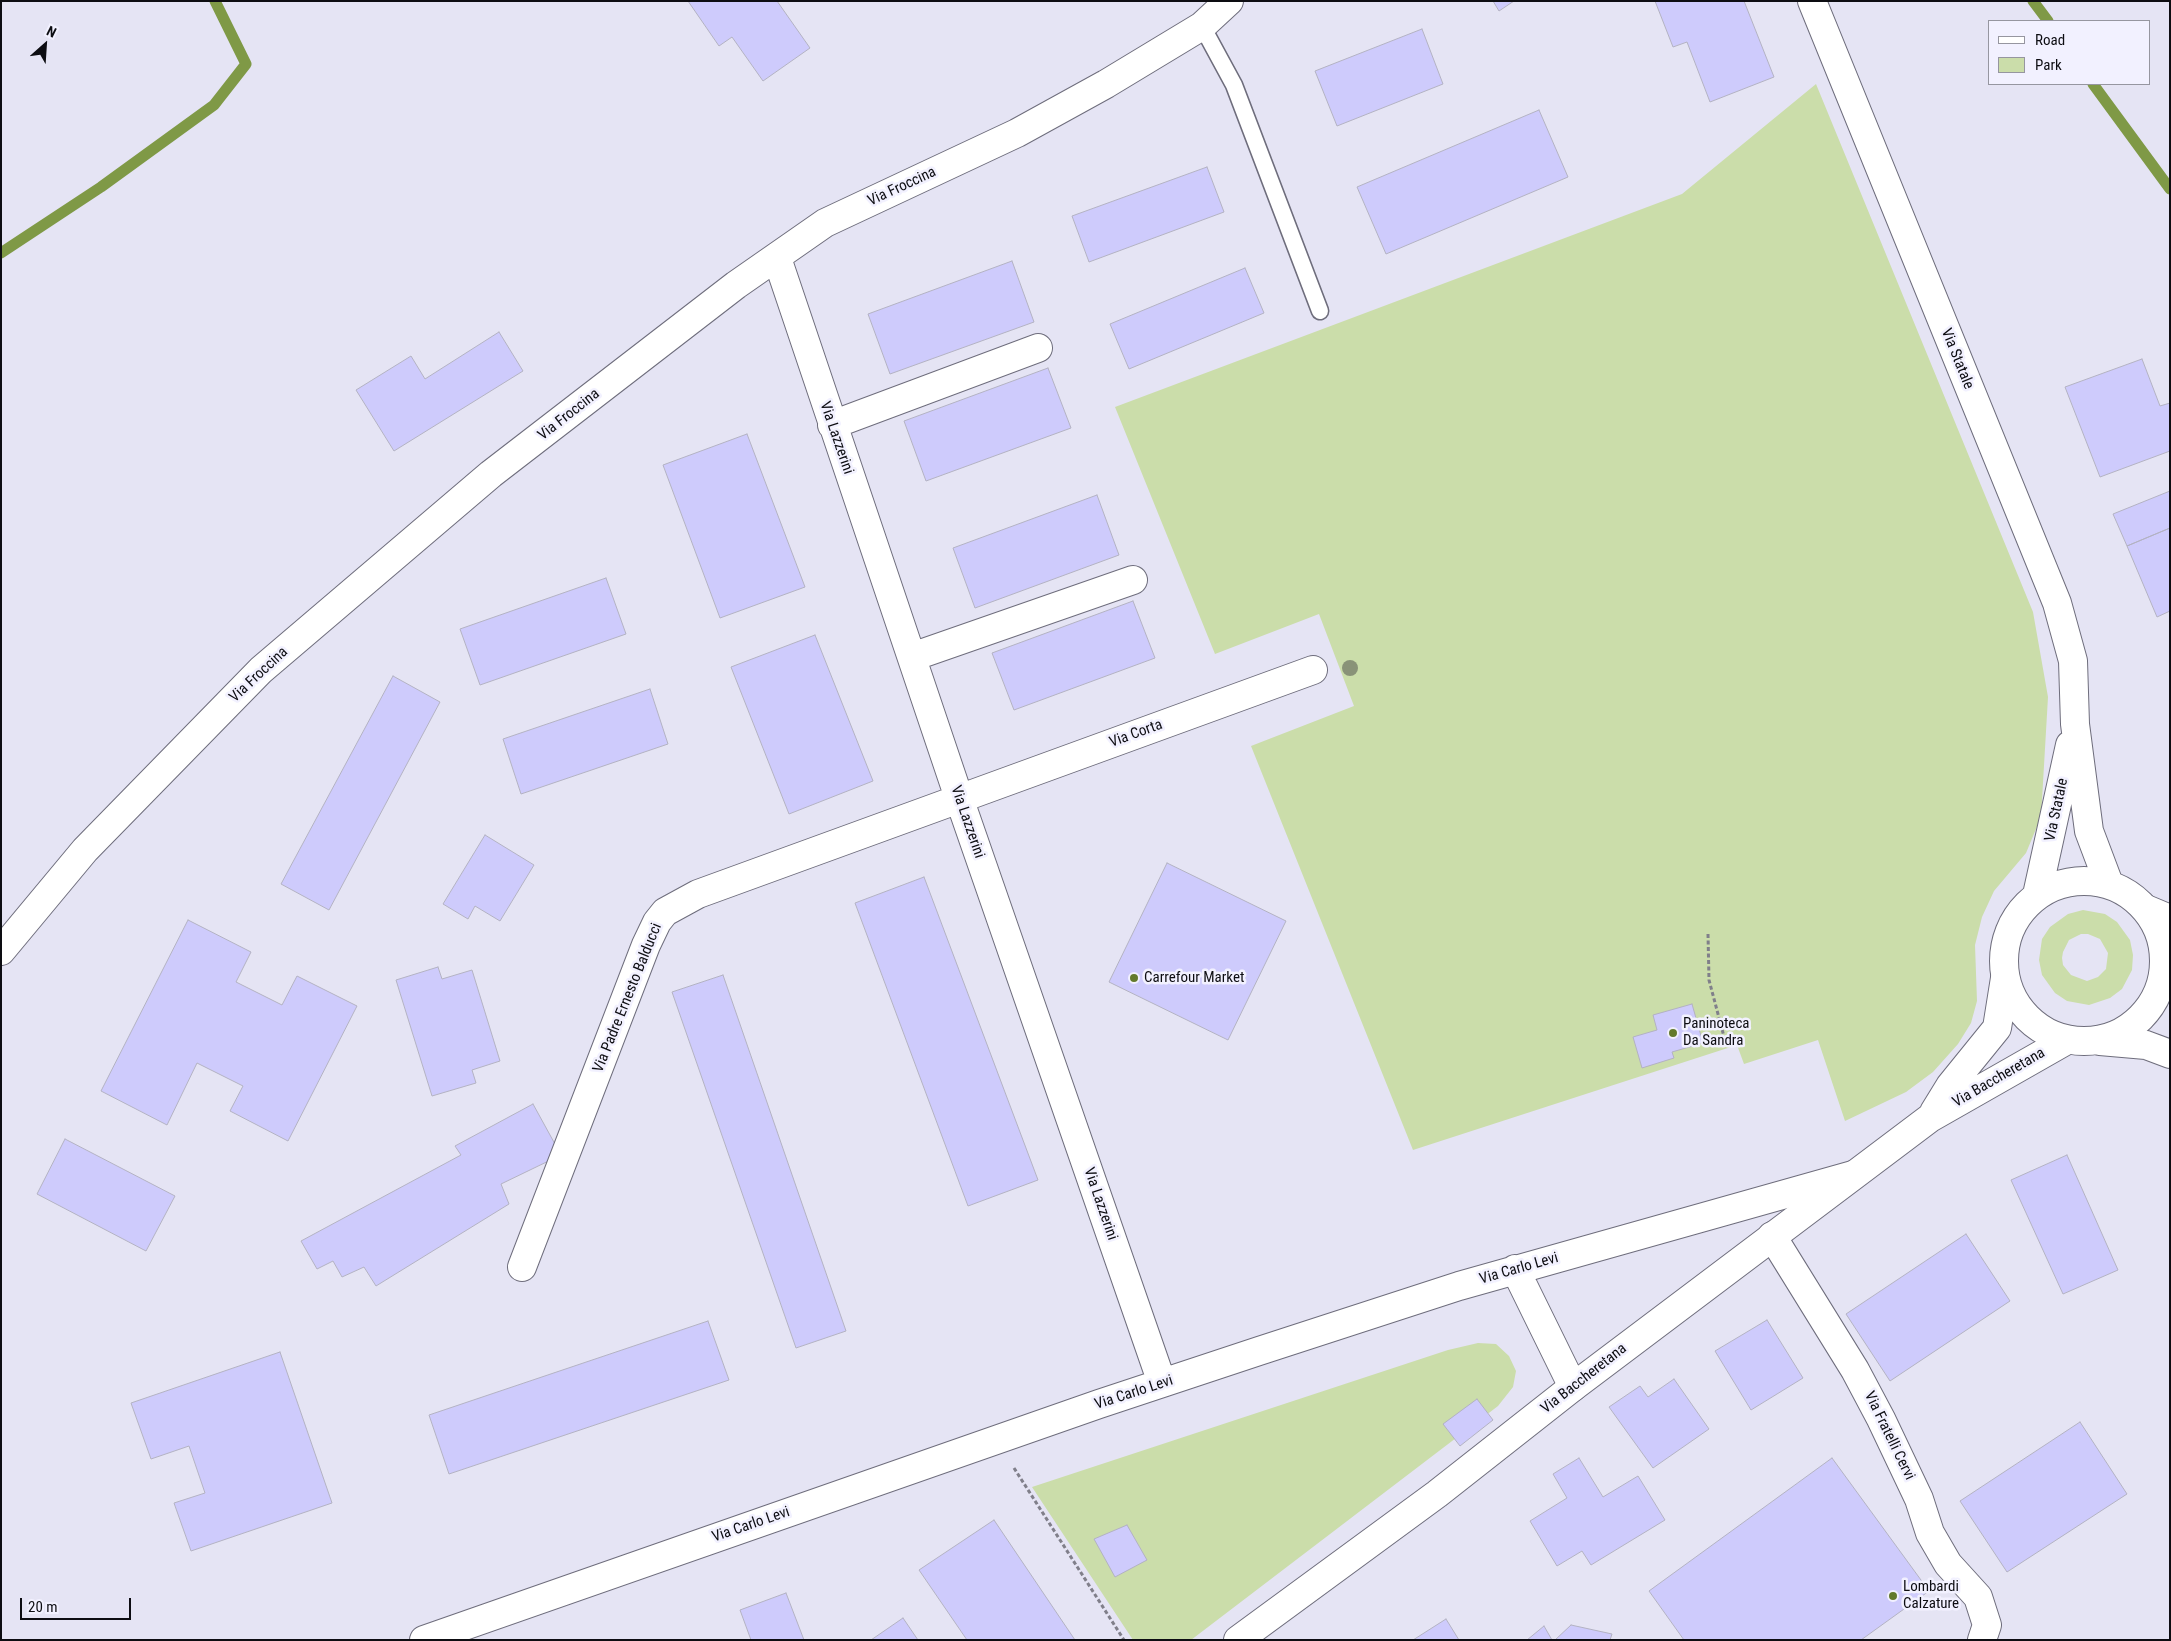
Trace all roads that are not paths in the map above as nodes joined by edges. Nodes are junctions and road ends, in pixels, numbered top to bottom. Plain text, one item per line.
1 (1229, 1) edge
2 (1812, 4) edge
3 (1202, 26) junction
4 (777, 258) junction
5 (1320, 310) dead end
6 (1038, 348) dead end
7 (832, 425) junction
8 (1133, 580) dead end
9 (912, 657) junction
10 (1313, 670) dead end
11 (2075, 724) junction
12 (959, 798) junction
13 (2109, 884) junction
14 (2036, 895) junction
15 (2158, 914) edge
16 (1, 951) edge
17 (2005, 978) junction
18 (2167, 985) edge
19 (2067, 1040) junction
20 (2094, 1041) junction
21 (2170, 1054) edge
22 (1930, 1118) junction
23 (1853, 1175) junction
24 (1772, 1236) junction
25 (522, 1267) dead end
26 (1515, 1270) junction
27 (1162, 1384) junction
28 (1572, 1387) junction
29 (424, 1640) edge
30 (1238, 1640) edge
31 (1982, 1640) edge

1 - 3 street, Via Froccina
2 - 11 street, Via Statale
3 - 4 street, Via Froccina
3 - 5 lane
4 - 7 street, Via Lazzerini
4 - 16 street, Via Froccina
6 - 7 street
7 - 9 street, Via Lazzerini
8 - 9 street
9 - 12 street, Via Lazzerini
10 - 12 street, Via Corta
11 - 13 street, Via Statale
11 - 14 street, Via Statale
12 - 25 street, Via Padre Ernesto Balducci
12 - 27 street, Via Lazzerini
13 - 14 street
13 - 15 street
14 - 17 street
15 - 18 street
17 - 19 street
17 - 22 street, Via Baccheretana
18 - 20 street
19 - 20 street
19 - 22 street, Via Baccheretana
20 - 21 street
22 - 23 street, Via Baccheretana
23 - 24 street, Via Baccheretana
23 - 26 street, Via Carlo Levi
24 - 28 street, Via Baccheretana
24 - 31 street, Via Fratelli Cervi
26 - 27 street, Via Carlo Levi
26 - 28 street
27 - 29 street, Via Carlo Levi
28 - 30 street, Via Baccheretana

